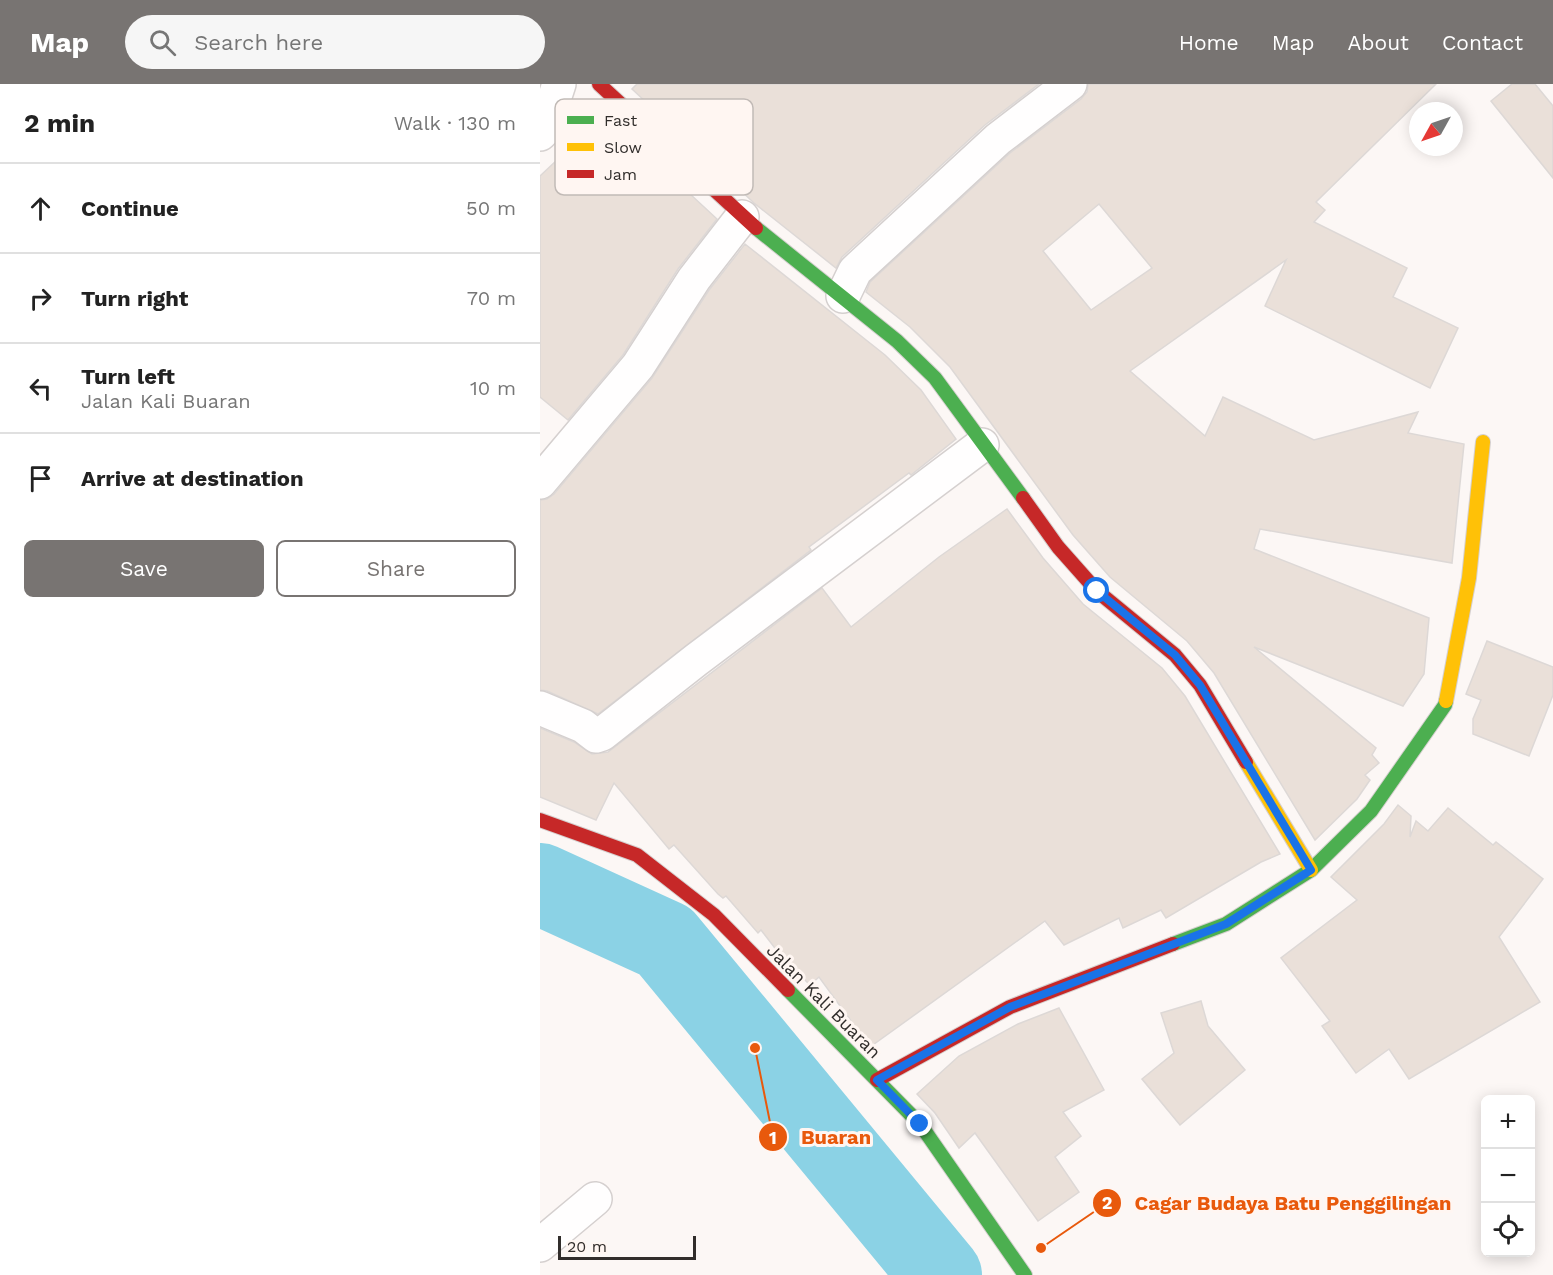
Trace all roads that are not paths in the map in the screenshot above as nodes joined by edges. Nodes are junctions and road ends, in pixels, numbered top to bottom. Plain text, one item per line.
1 (559, 84) edge
2 (1070, 84) edge
3 (604, 86) edge
4 (618, 99) edge
5 (540, 134) edge
6 (719, 195) edge
7 (742, 217) junction
8 (843, 296) junction
9 (1483, 442) dead end
10 (982, 445) junction
11 (540, 482) edge
12 (540, 708) edge
13 (540, 820) edge
14 (1311, 870) junction
15 (877, 1080) junction
16 (595, 1200) dead end
17 (540, 1245) edge
18 (1025, 1275) edge

1 - 5 street
2 - 8 street
3 - 4 street
6 - 7 street
7 - 8 street
7 - 11 street
8 - 10 street
9 - 14 street
10 - 12 street
10 - 14 street
13 - 15 street, Jalan Kali Buaran
14 - 15 street
15 - 18 street, Jalan Kali Buaran
16 - 17 street

